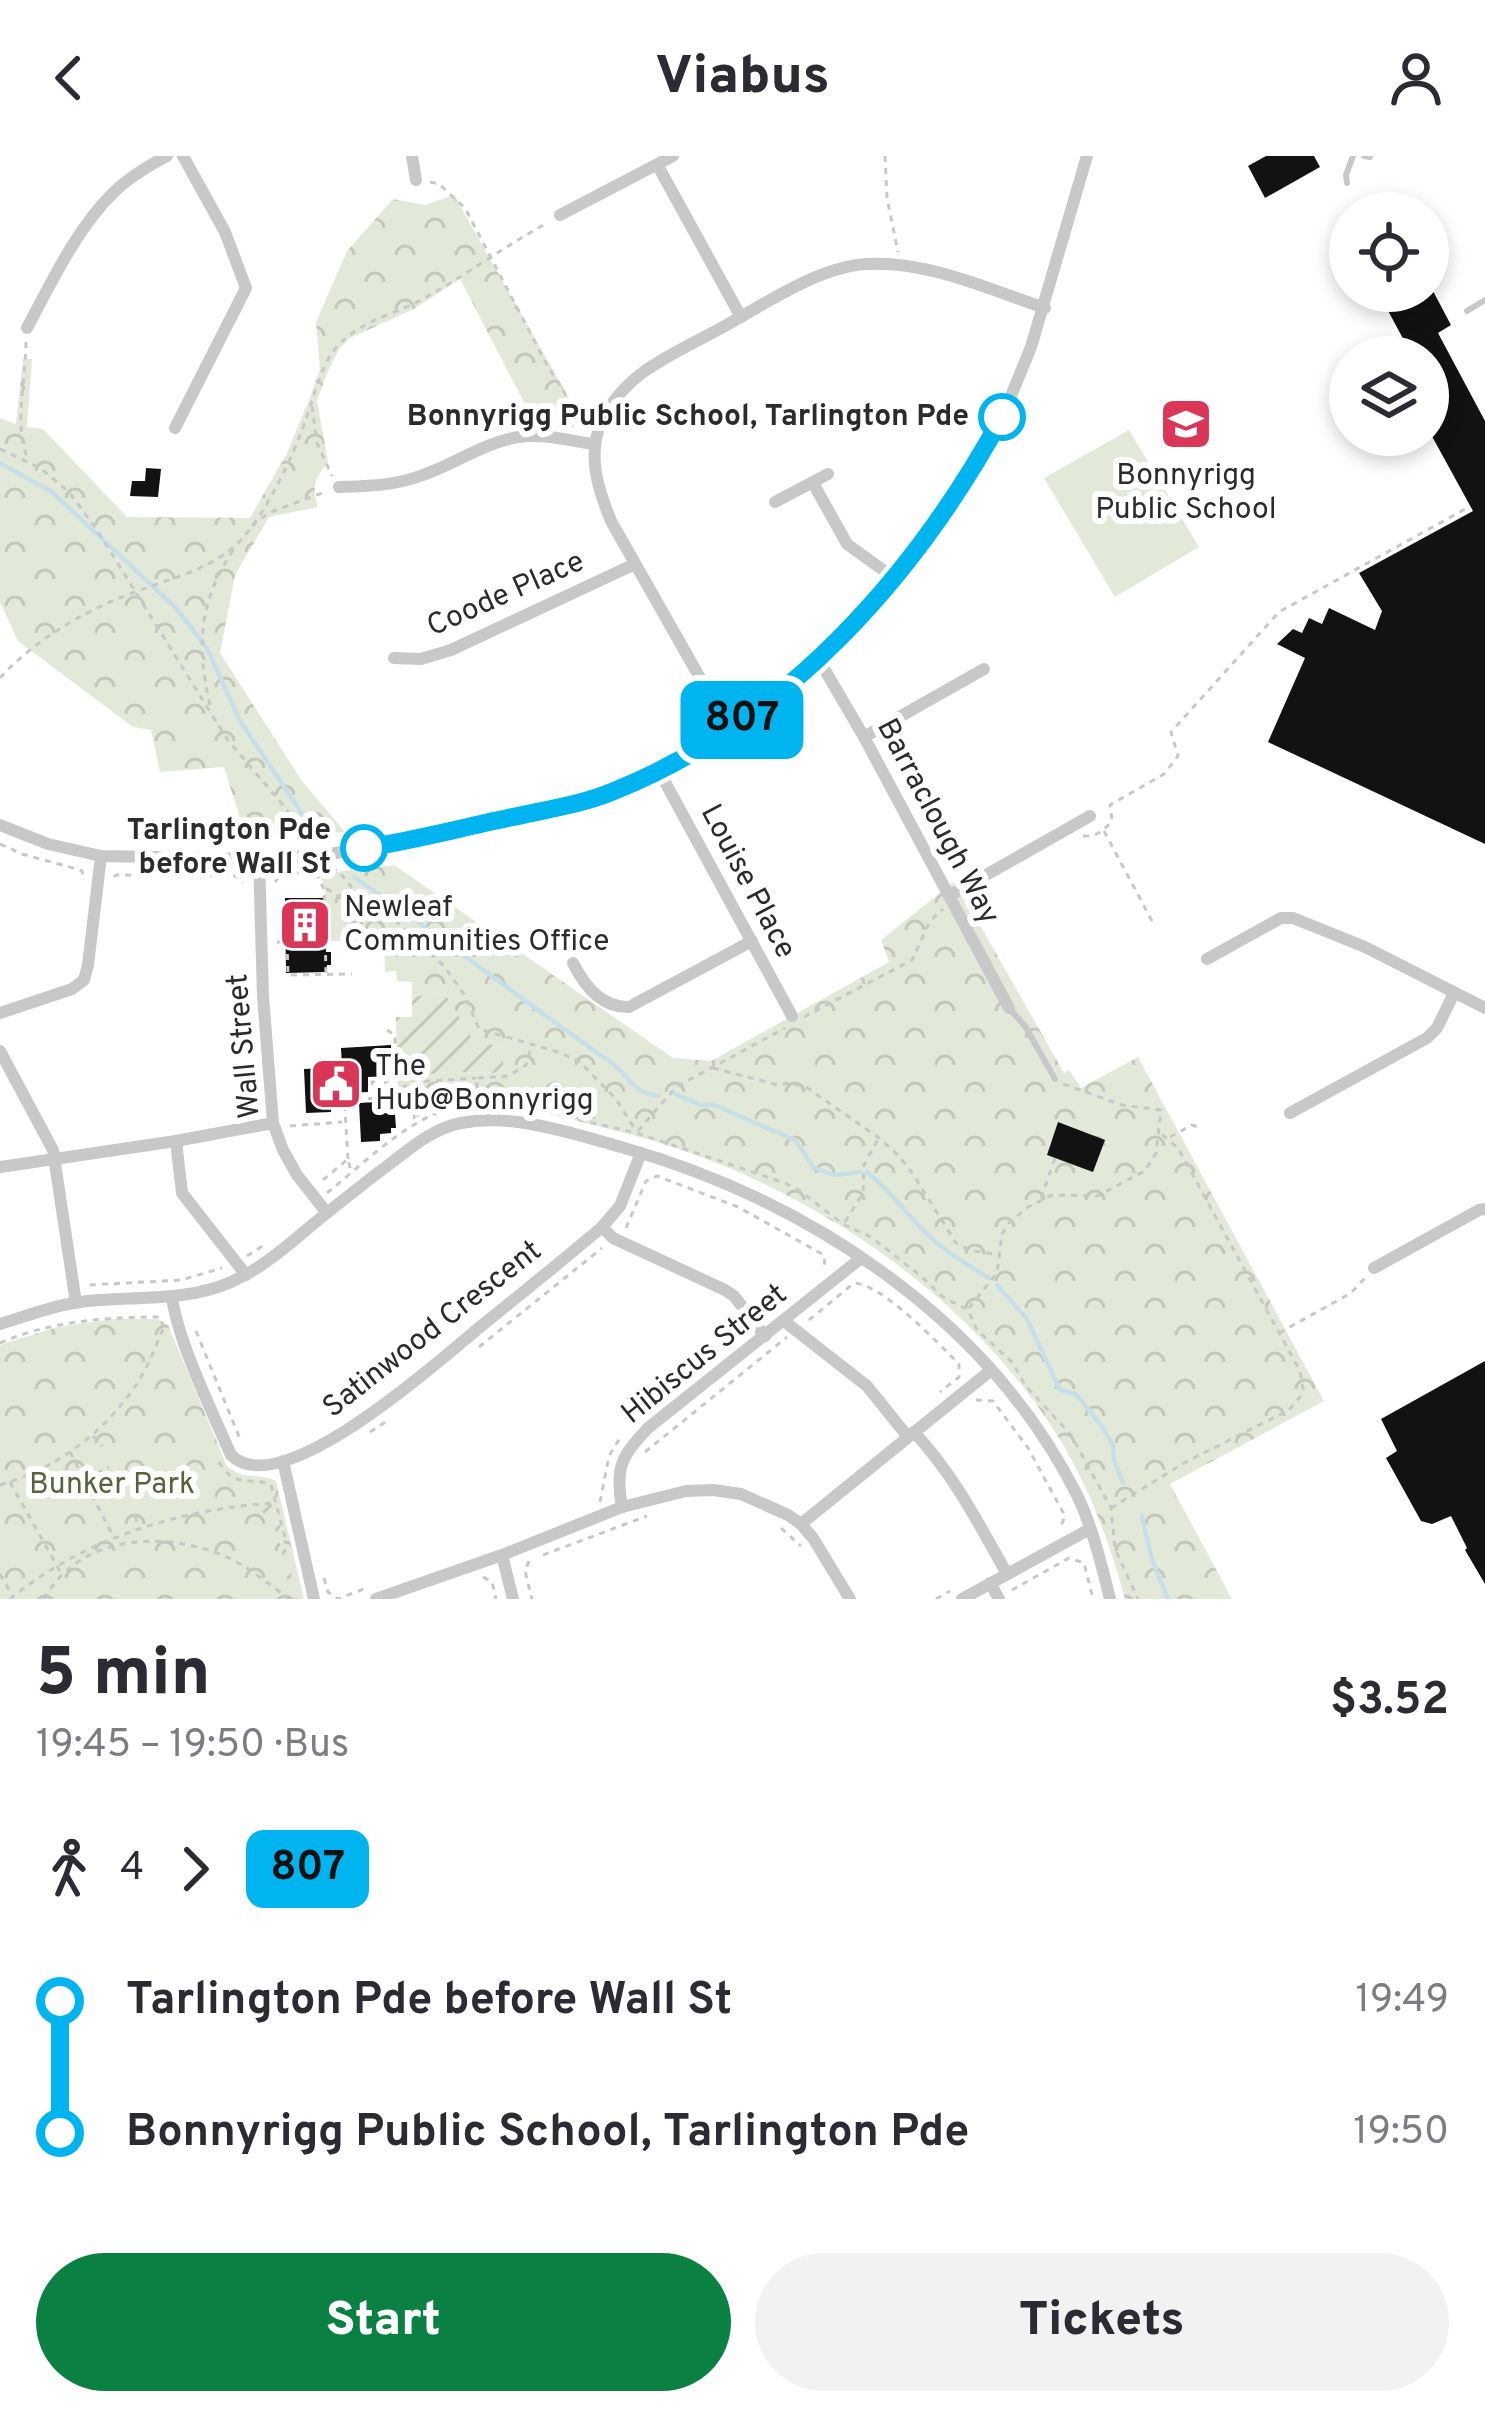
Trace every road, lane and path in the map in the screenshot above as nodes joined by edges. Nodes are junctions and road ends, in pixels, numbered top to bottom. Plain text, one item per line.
1 (167, 156) edge
2 (183, 156) edge
3 (412, 156) edge
4 (674, 156) edge
5 (885, 156) edge
6 (1087, 156) edge
7 (1353, 156) edge
8 (658, 166) junction
9 (416, 180) joint
10 (1347, 183) dead end
11 (560, 215) joint
12 (490, 255) junction
13 (901, 265) junction
14 (1485, 300) edge
15 (1045, 308) junction
16 (1467, 310) dead end
17 (741, 317) junction
18 (26, 328) joint
19 (315, 392) junction
20 (175, 428) dead end
21 (573, 441) junction
22 (595, 444) junction
23 (0, 449) edge
24 (28, 461) junction
25 (828, 474) dead end
26 (813, 483) junction
27 (339, 487) junction
28 (775, 502) dead end
29 (1467, 508) dead end
30 (246, 531) junction
31 (237, 543) junction
32 (635, 564) junction
33 (894, 578) junction
34 (136, 592) junction
35 (394, 658) dead end
36 (819, 659) junction
37 (984, 669) dead end
38 (0, 678) edge
39 (212, 712) junction
40 (729, 729) junction
41 (864, 737) junction
42 (659, 771) junction
43 (1090, 816) dead end
44 (0, 825) edge
45 (1104, 830) junction
46 (1081, 836) dead end
47 (304, 839) dead end
48 (0, 844) edge
49 (101, 856) junction
50 (259, 859) junction
51 (315, 872) junction
52 (84, 881) dead end
53 (111, 882) dead end
54 (274, 882) dead end
55 (243, 883) dead end
56 (325, 889) junction
57 (949, 896) junction
58 (348, 903) dead end
59 (1152, 921) dead end
60 (752, 941) junction
61 (278, 942) dead end
62 (1207, 959) dead end
63 (573, 963) dead end
64 (352, 974) dead end
65 (326, 975) junction
66 (1454, 993) junction
67 (1485, 1007) edge
68 (1010, 1008) joint
69 (0, 1012) edge
70 (792, 1016) dead end
71 (387, 1030) dead end
72 (532, 1045) junction
73 (0, 1052) edge
74 (711, 1068) dead end
75 (476, 1078) junction
76 (1054, 1079) joint
77 (385, 1096) junction
78 (480, 1102) dead end
79 (1290, 1113) dead end
80 (346, 1122) junction
81 (273, 1123) junction
82 (290, 1126) dead end
83 (1201, 1127) dead end
84 (1160, 1132) junction
85 (637, 1133) dead end
86 (880, 1138) junction
87 (1168, 1138) junction
88 (176, 1141) junction
89 (641, 1153) junction
90 (1054, 1157) dead end
91 (55, 1158) junction
92 (348, 1160) junction
93 (0, 1167) edge
94 (351, 1172) dead end
95 (322, 1180) dead end
96 (645, 1184) dead end
97 (1040, 1200) junction
98 (1485, 1209) edge
99 (327, 1213) junction
100 (844, 1224) dead end
101 (602, 1227) junction
102 (266, 1244) dead end
103 (999, 1256) junction
104 (243, 1259) dead end
105 (860, 1259) junction
106 (231, 1265) dead end
107 (1374, 1268) joint
108 (246, 1275) junction
109 (818, 1276) dead end
110 (87, 1285) dead end
111 (172, 1297) junction
112 (76, 1303) junction
113 (968, 1310) dead end
114 (160, 1317) dead end
115 (784, 1321) junction
116 (0, 1324) edge
117 (193, 1324) dead end
118 (803, 1324) dead end
119 (164, 1327) dead end
120 (1279, 1333) junction
121 (765, 1336) junction
122 (788, 1336) dead end
123 (0, 1343) edge
124 (990, 1370) junction
125 (976, 1400) dead end
126 (929, 1402) dead end
127 (92, 1435) junction
128 (911, 1435) junction
129 (102, 1446) dead end
130 (244, 1450) dead end
131 (70, 1452) junction
132 (641, 1456) dead end
133 (283, 1461) junction
134 (109, 1467) dead end
135 (85, 1480) junction
136 (10, 1482) junction
137 (0, 1485) edge
138 (1105, 1496) dead end
139 (1094, 1500) dead end
140 (276, 1503) dead end
141 (622, 1507) junction
142 (1111, 1508) dead end
143 (649, 1515) dead end
144 (135, 1516) dead end
145 (801, 1524) junction
146 (777, 1525) dead end
147 (140, 1530) junction
148 (1088, 1530) junction
149 (1057, 1532) dead end
150 (116, 1542) junction
151 (802, 1547) dead end
152 (502, 1555) junction
153 (57, 1568) junction
154 (0, 1574) edge
155 (1006, 1574) junction
156 (62, 1575) junction
157 (324, 1577) dead end
158 (481, 1577) dead end
159 (990, 1583) junction
160 (376, 1592) edge
161 (12, 1598) edge
162 (998, 1598) edge
163 (44, 1599) edge
164 (289, 1599) edge
165 (314, 1599) edge
166 (496, 1599) edge
167 (513, 1599) edge
168 (532, 1599) edge
169 (850, 1599) edge
170 (962, 1599) edge
171 (1093, 1599) edge
172 (1110, 1599) edge

1 - 18 street
2 - 20 street
3 - 9 street
4 - 8 street
5 - 13 path
6 - 15 street
7 - 10 lane
8 - 11 street
8 - 17 street
9 - 12 path
11 - 12 path
12 - 19 path
12 - 21 path
13 - 15 street
13 - 17 street
14 - 16 lane
15 - 33 street
17 - 22 street
18 - 24 path
19 - 27 path
19 - 30 path
21 - 22 street
21 - 27 street
22 - 32 street
23 - 24 path
24 - 34 path
25 - 26 street
26 - 28 street
26 - 33 street
27 - 30 path
29 - 45 path
30 - 31 path
31 - 34 path
31 - 39 path
32 - 35 street, Coode Place
32 - 40 street
33 - 36 street
34 - 38 path
34 - 39 path
36 - 40 street
36 - 41 street, Barraclough Way
37 - 41 street
39 - 47 path
40 - 42 street
41 - 57 street, Barraclough Way
42 - 50 street
42 - 60 street, Louise Place
43 - 57 street
44 - 49 street
45 - 46 path
45 - 59 path
48 - 52 path
49 - 50 street
49 - 69 street
50 - 81 street, Wall Street
51 - 54 path
51 - 56 path
51 - 72 path
53 - 55 path
56 - 58 path
56 - 65 path
57 - 68 street, Barraclough Way
60 - 63 street
60 - 70 street, Louise Place
61 - 65 path
62 - 66 street
64 - 65 path
66 - 67 street
66 - 79 street
68 - 76 lane
71 - 77 path
72 - 75 path
72 - 85 path
73 - 91 street
74 - 86 path
75 - 77 path
75 - 78 path
76 - 84 path
77 - 80 path
80 - 82 path
80 - 92 path
81 - 88 street
81 - 99 street, Wall Street
83 - 87 path
84 - 87 path
84 - 97 path
86 - 100 path
86 - 103 path
87 - 120 path
88 - 91 street
88 - 108 street
89 - 99 street
89 - 101 street, Satinwood Crescent
89 - 105 street
90 - 97 path
91 - 93 street
91 - 112 street
92 - 94 path
92 - 95 path
96 - 109 path
97 - 103 path
98 - 107 street
99 - 108 street
101 - 121 street
101 - 133 street, Satinwood Crescent
102 - 104 path
103 - 113 path
105 - 115 street, Hibiscus Street
105 - 124 street
106 - 110 path
107 - 120 path
108 - 111 street
111 - 112 street
111 - 133 street
112 - 116 street
114 - 123 path
115 - 121 street, Hibiscus Street
115 - 128 street
117 - 130 path
118 - 126 path
119 - 127 path
120 - 142 path
121 - 141 street, Hibiscus Street
122 - 132 path
124 - 128 street
124 - 148 street
125 - 149 path
127 - 129 path
127 - 131 path
128 - 145 street
128 - 155 street
131 - 135 path
131 - 136 path
133 - 165 street
134 - 135 path
135 - 150 path
136 - 137 path
136 - 153 path
138 - 139 path
140 - 147 path
141 - 145 street
141 - 152 street
143 - 168 path
144 - 147 path
145 - 169 street
146 - 151 path
147 - 150 path
148 - 155 street
148 - 172 street
150 - 153 path
150 - 156 path
150 - 164 path
152 - 160 street
152 - 167 street
153 - 156 path
153 - 161 path
154 - 161 path
155 - 159 street
156 - 163 path
157 - 160 path
158 - 166 path
159 - 162 street
159 - 170 street
162 - 171 path

